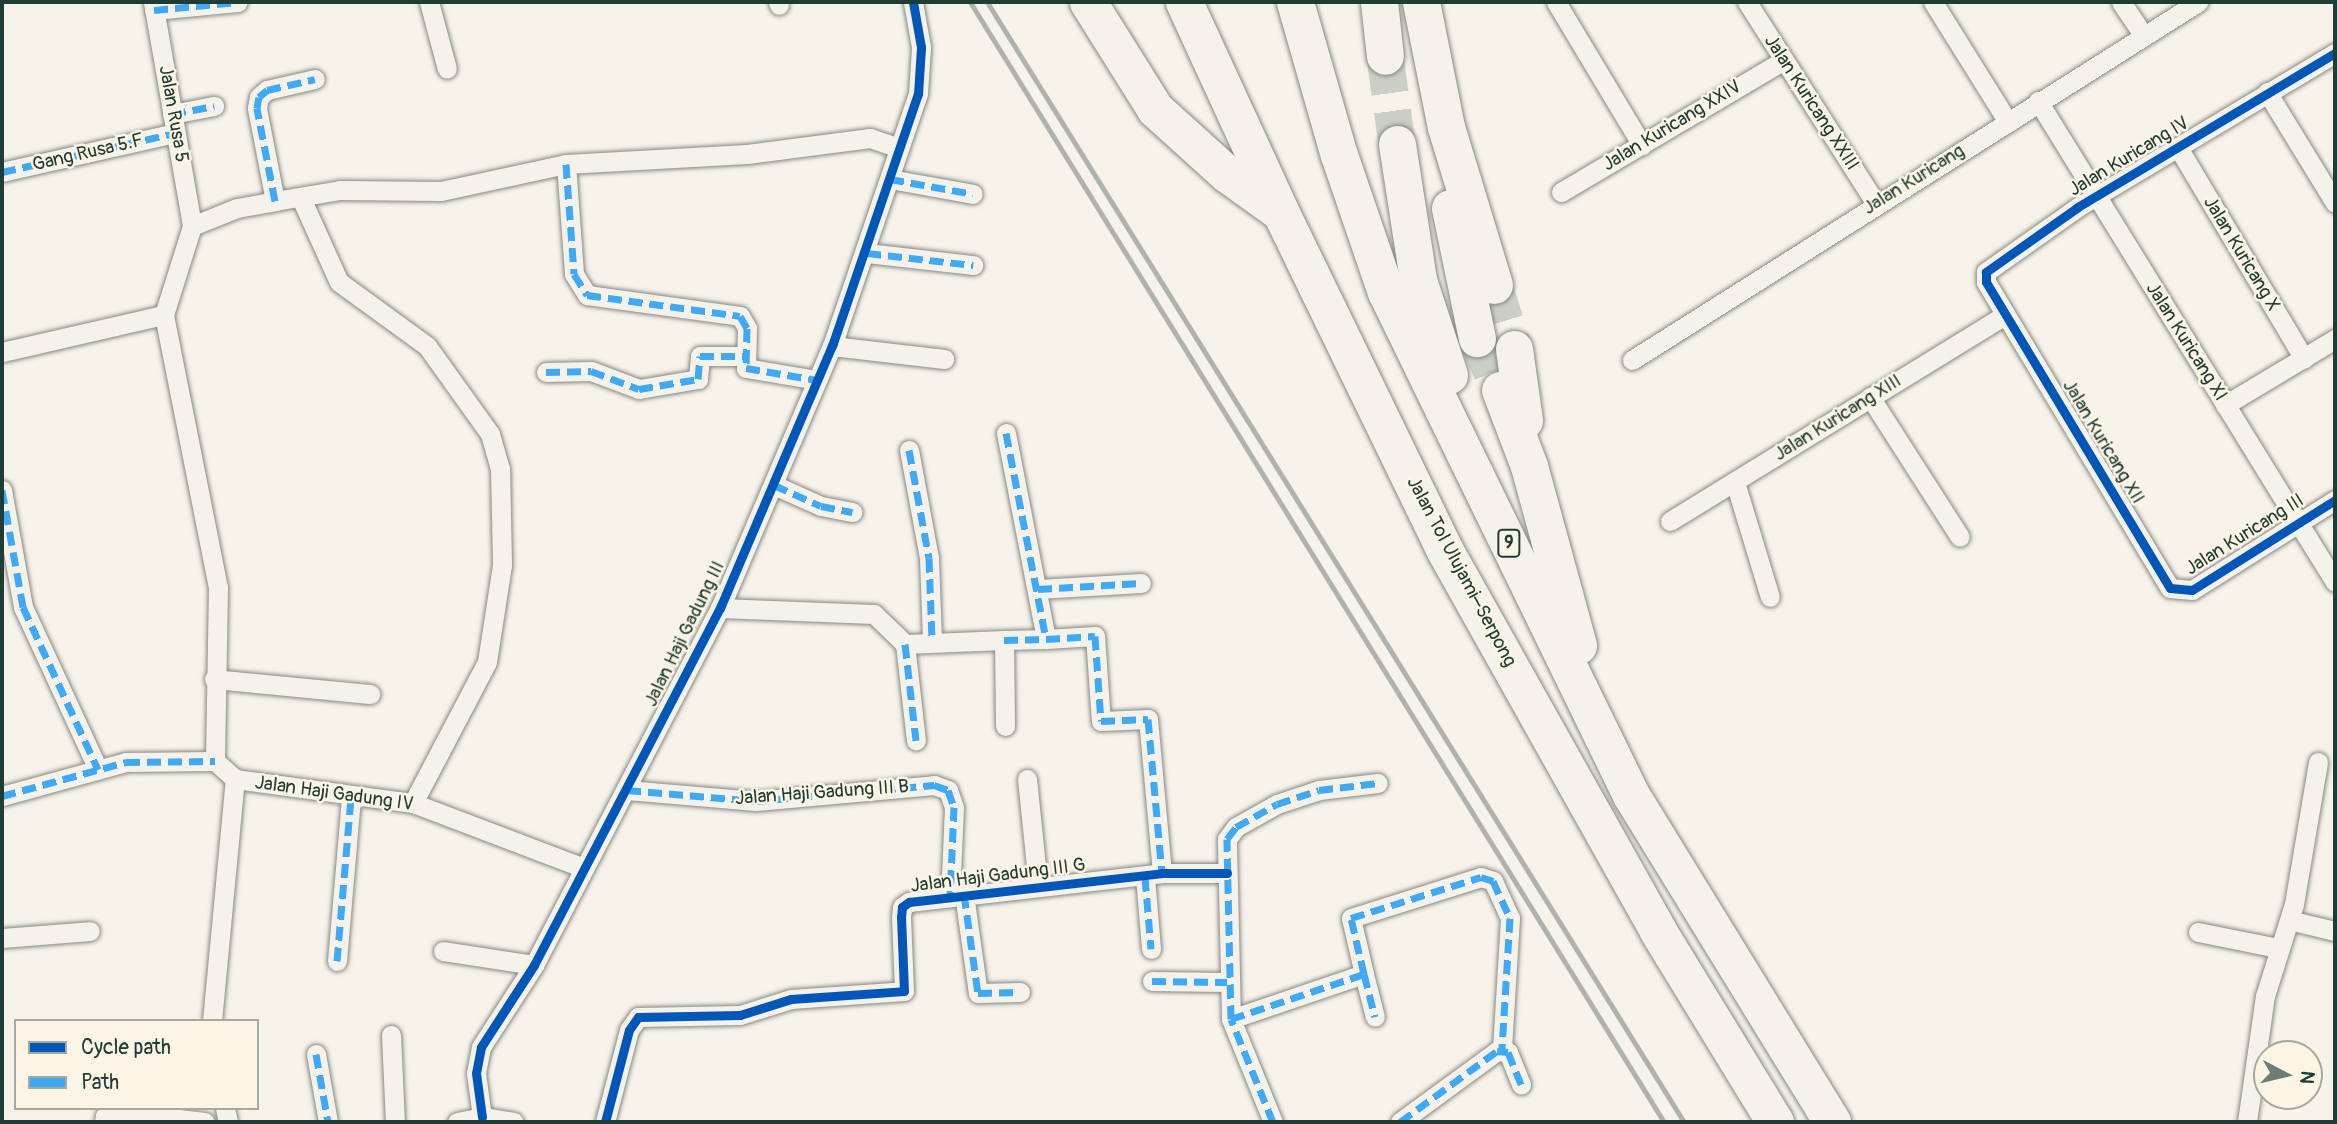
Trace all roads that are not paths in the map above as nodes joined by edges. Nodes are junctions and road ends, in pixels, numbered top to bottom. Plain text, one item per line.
1 (239, 2) edge
2 (429, 2) edge
3 (913, 2) edge
4 (1088, 2) edge
5 (1184, 2) edge
6 (1295, 2) edge
7 (1379, 2) edge
8 (1421, 2) edge
9 (1556, 2) edge
10 (1747, 2) edge
11 (1933, 2) edge
12 (2121, 2) edge
13 (2198, 2) edge
14 (154, 6) edge
15 (2144, 36) junction
16 (2335, 55) edge
17 (1385, 56) tunnel mouth
18 (1784, 60) junction
19 (447, 69) dead end
20 (315, 79) dead end
21 (2267, 92) junction
22 (2038, 101) junction
23 (214, 106) dead end
24 (2008, 122) junction
25 (173, 124) junction
26 (1446, 127) junction
27 (1397, 144) tunnel mouth
28 (1642, 145) junction
29 (899, 148) junction
30 (2179, 149) junction
31 (566, 164) junction
32 (2, 172) edge
33 (890, 179) junction
34 (1561, 192) dead end
35 (973, 194) dead end
36 (2097, 197) junction
37 (301, 198) junction
38 (275, 201) junction
39 (2335, 203) edge
40 (1875, 204) junction
41 (1281, 213) junction
42 (192, 226) junction
43 (867, 253) junction
44 (973, 265) dead end
45 (1494, 285) tunnel mouth
46 (164, 315) junction
47 (2005, 315) junction
48 (1478, 338) tunnel mouth
49 (2335, 339) edge
50 (832, 346) junction
51 (1514, 349) tunnel mouth
52 (2, 352) edge
53 (745, 356) junction
54 (944, 359) dead end
55 (2304, 359) junction
56 (1632, 360) dead end
57 (547, 372) dead end
58 (817, 380) junction
59 (1500, 390) tunnel mouth
60 (1870, 397) junction
61 (2225, 405) junction
62 (1006, 433) dead end
63 (909, 450) dead end
64 (1529, 466) junction
65 (1735, 482) junction
66 (774, 485) junction
67 (2, 490) edge
68 (2335, 500) edge
69 (852, 512) dead end
70 (1670, 521) dead end
71 (2299, 522) junction
72 (1960, 537) dead end
73 (2335, 582) edge
74 (1141, 583) dead end
75 (2170, 587) joint
76 (1038, 589) junction
77 (1770, 597) dead end
78 (720, 608) junction
79 (1046, 639) junction
80 (1000, 640) junction
81 (932, 641) junction
82 (1577, 641) junction
83 (905, 644) junction
84 (214, 679) junction
85 (370, 694) dead end
86 (1005, 726) dead end
87 (916, 740) dead end
88 (215, 761) junction
89 (2318, 762) dead end
90 (98, 769) junction
91 (235, 779) junction
92 (1027, 779) dead end
93 (1378, 783) dead end
94 (627, 790) junction
95 (1631, 795) junction
96 (2, 796) edge
97 (351, 797) junction
98 (413, 803) junction
99 (584, 867) junction
100 (1227, 873) junction
101 (1153, 875) junction
102 (1038, 885) junction
103 (957, 895) junction
104 (2289, 920) junction
105 (90, 931) dead end
106 (2335, 931) edge
107 (2198, 932) dead end
108 (2, 938) edge
109 (1150, 948) dead end
110 (2278, 948) junction
111 (443, 951) dead end
112 (337, 961) dead end
113 (534, 965) junction
114 (1364, 974) junction
115 (1152, 981) dead end
116 (1227, 982) junction
117 (1020, 992) dead end
118 (1374, 1017) dead end
119 (212, 1019) edge
120 (1231, 1019) junction
121 (391, 1035) dead end
122 (1502, 1050) junction
123 (316, 1054) dead end
124 (1521, 1084) dead end
125 (482, 1117) junction
126 (104, 1122) edge
127 (204, 1122) edge
128 (328, 1122) edge
129 (395, 1122) edge
130 (457, 1122) edge
131 (514, 1122) edge
132 (605, 1122) edge
133 (1273, 1122) edge
134 (1399, 1122) edge
135 (1774, 1122) edge
136 (1832, 1122) edge
137 (2247, 1122) edge

1 - 14 street
2 - 19 street
3 - 29 street, Jalan Haji Gadung III
4 - 41 highway
5 - 41 highway, Jalan Tol Ulujami–Serpong
6 - 95 highway, 9
7 - 17 highway
8 - 26 highway
9 - 28 street
10 - 18 street, Jalan Kuricang XXIII
11 - 24 street
12 - 15 street
13 - 15 street, Jalan Kuricang
14 - 25 street, Jalan Rusa 5
15 - 22 street, Jalan Kuricang
16 - 21 street, Jalan Kuricang IV
18 - 28 street, Jalan Kuricang XXIV
18 - 40 street, Jalan Kuricang XXIII
20 - 38 street
21 - 30 street, Jalan Kuricang IV
21 - 39 street
22 - 24 street, Jalan Kuricang
22 - 36 street, Jalan Kuricang XI
23 - 25 street, Gang Rusa 5.F
24 - 40 street, Jalan Kuricang
25 - 32 street, Gang Rusa 5.F
25 - 42 street, Jalan Rusa 5
26 - 45 highway
26 - 48 highway
27 - 82 highway
28 - 34 street, Jalan Kuricang XXIV
29 - 31 street
29 - 33 street, Jalan Haji Gadung III
30 - 36 street, Jalan Kuricang IV
30 - 55 street, Jalan Kuricang X
31 - 37 street
31 - 53 street
33 - 35 street
33 - 43 street, Jalan Haji Gadung III
36 - 47 street, Jalan Kuricang IV
36 - 61 street, Jalan Kuricang XI
37 - 38 street
37 - 98 street
38 - 42 street
40 - 56 street, Jalan Kuricang
41 - 135 highway, Jalan Tol Ulujami–Serpong
42 - 46 street
43 - 44 street
43 - 50 street, Jalan Haji Gadung III
46 - 52 street
46 - 84 street
47 - 60 street, Jalan Kuricang XIII
47 - 75 street, Jalan Kuricang XII
49 - 55 street
50 - 54 street
50 - 58 street, Jalan Haji Gadung III
51 - 64 highway
53 - 57 street
53 - 58 street
55 - 61 street
58 - 66 street, Jalan Haji Gadung III
59 - 64 highway
60 - 65 street, Jalan Kuricang XIII
60 - 72 street
61 - 71 street, Jalan Kuricang XI
62 - 76 street
63 - 81 street
64 - 82 highway
65 - 70 street, Jalan Kuricang XIII
65 - 77 street
66 - 69 street
66 - 78 street, Jalan Haji Gadung III
67 - 90 street
68 - 71 street, Jalan Kuricang III
71 - 73 street, Jalan Kuricang XI
71 - 75 street, Jalan Kuricang III
74 - 76 street
76 - 79 street
78 - 83 street
78 - 94 street, Jalan Haji Gadung III
79 - 80 street
79 - 101 street
80 - 81 street
80 - 86 street
81 - 83 street
82 - 95 highway
83 - 87 street
84 - 85 street
84 - 88 street
88 - 90 street
88 - 91 street, Jalan Haji Gadung IV
89 - 104 street
90 - 96 street
91 - 97 street, Jalan Haji Gadung IV
91 - 119 street
92 - 102 street
93 - 100 street
94 - 99 street, Jalan Haji Gadung III
94 - 103 street, Jalan Haji Gadung III B
95 - 136 highway, 9
97 - 98 street, Jalan Haji Gadung IV
97 - 112 street
98 - 99 street, Jalan Haji Gadung IV
99 - 113 street, Jalan Haji Gadung III
100 - 101 street, Jalan Haji Gadung III G
100 - 116 street
101 - 102 street, Jalan Haji Gadung III G
101 - 109 street
102 - 103 street, Jalan Haji Gadung III G
103 - 117 street
103 - 132 street, Jalan Haji Gadung III G
104 - 106 street
104 - 110 street
105 - 108 street
107 - 110 street
110 - 137 street
111 - 113 street
113 - 125 street, Jalan Haji Gadung III
114 - 118 street
114 - 120 street
114 - 122 street
115 - 116 street
116 - 120 street
120 - 133 street
121 - 129 street
122 - 124 street
122 - 134 street
123 - 128 street
125 - 130 street
125 - 131 street
126 - 127 street

